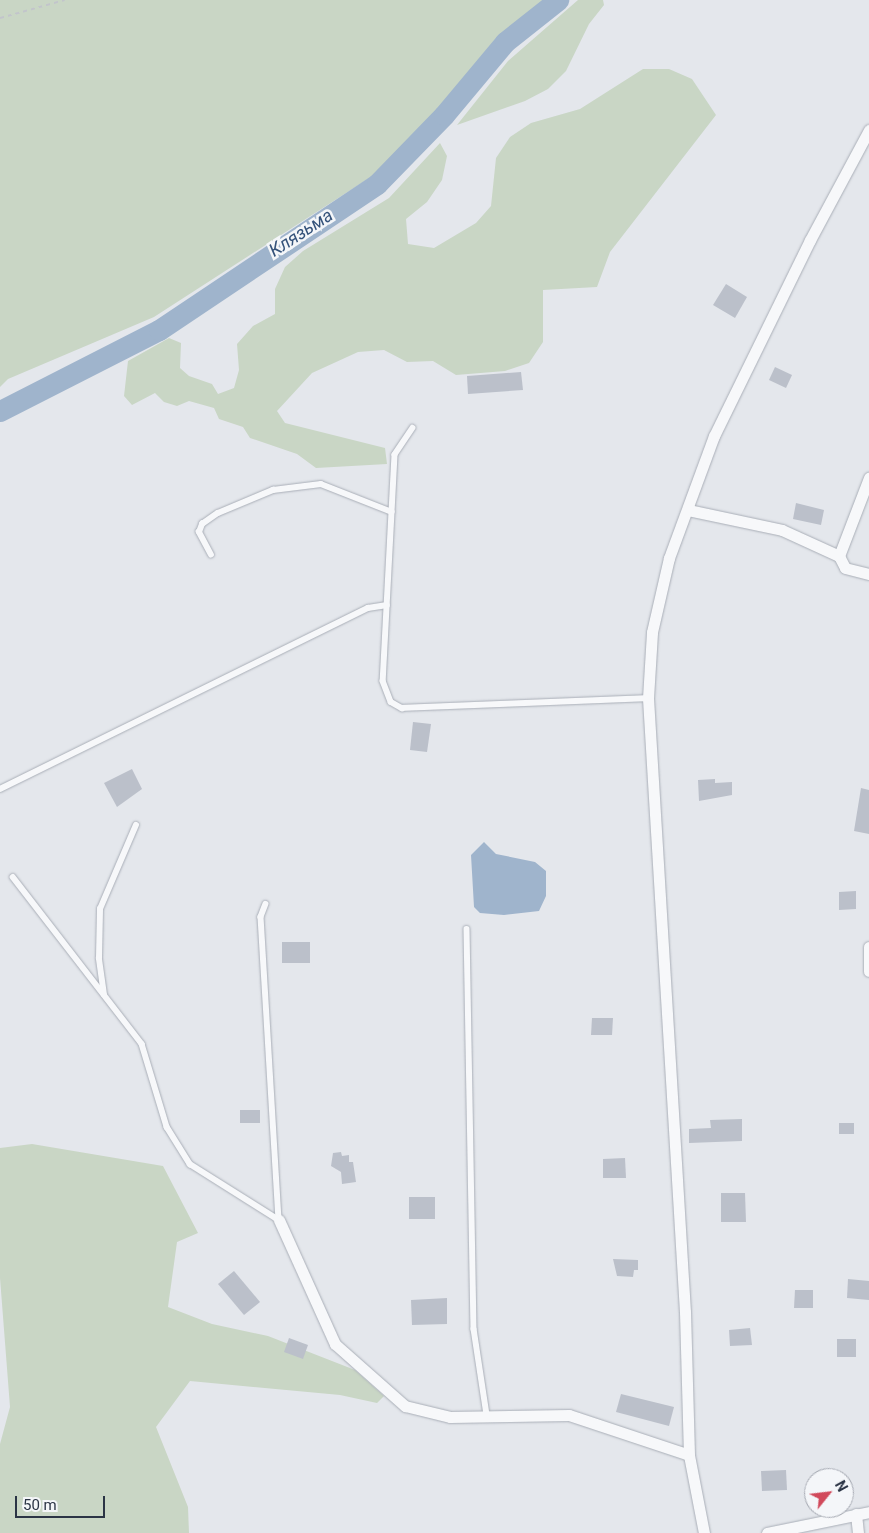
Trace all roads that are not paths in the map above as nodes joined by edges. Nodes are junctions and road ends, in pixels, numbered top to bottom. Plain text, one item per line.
1 (869, 130) edge
2 (413, 428) dead end
3 (869, 478) edge
4 (688, 510) junction
5 (392, 512) junction
6 (211, 554) dead end
7 (839, 556) junction
8 (869, 574) edge
9 (387, 605) junction
10 (648, 698) junction
11 (0, 789) edge
12 (136, 825) dead end
13 (13, 877) dead end
14 (266, 904) dead end
15 (467, 929) dead end
16 (869, 947) edge
17 (869, 971) edge
18 (104, 997) junction
19 (279, 1220) junction
20 (487, 1415) junction
21 (689, 1455) junction
22 (869, 1512) edge
23 (856, 1514) junction
24 (704, 1533) edge
25 (767, 1533) edge
26 (858, 1533) edge

1 - 4 street
2 - 5 lane
3 - 7 street
4 - 7 street
4 - 10 street
5 - 6 lane
5 - 9 lane
7 - 8 street
9 - 10 lane
9 - 11 lane
10 - 21 street
12 - 18 lane
13 - 18 lane
14 - 19 lane
15 - 20 lane
16 - 17 street
18 - 19 lane
19 - 20 street
20 - 21 street
21 - 24 street
22 - 23 street
23 - 25 street
23 - 26 street

